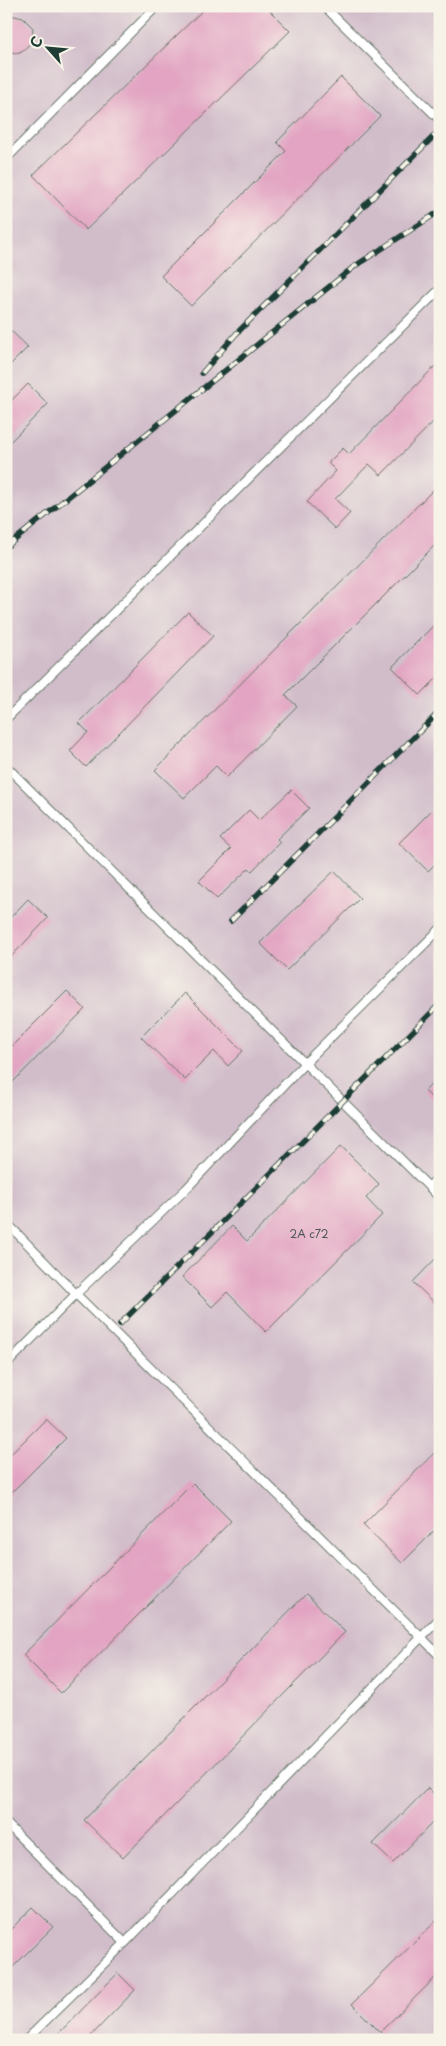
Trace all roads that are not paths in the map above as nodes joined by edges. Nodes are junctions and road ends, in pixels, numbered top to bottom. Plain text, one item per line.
1 (158, 6) edge
2 (324, 6) edge
3 (440, 120) edge
4 (6, 159) edge
5 (440, 289) edge
6 (6, 719) edge
7 (6, 766) edge
8 (440, 929) edge
9 (305, 1063) junction
10 (440, 1175) edge
11 (429, 1187) junction
12 (440, 1198) edge
13 (6, 1222) edge
14 (76, 1294) junction
15 (6, 1365) edge
16 (440, 1618) edge
17 (422, 1637) junction
18 (440, 1656) edge
19 (6, 1823) edge
20 (125, 1943) junction
21 (26, 2040) edge

1 - 4 lane
2 - 3 lane
5 - 6 lane
7 - 9 lane
8 - 9 lane
9 - 11 lane
9 - 14 lane
10 - 11 lane
11 - 12 lane
13 - 14 lane
14 - 15 lane
14 - 17 lane
16 - 17 lane
17 - 18 lane
17 - 20 lane
19 - 20 lane
20 - 21 lane

